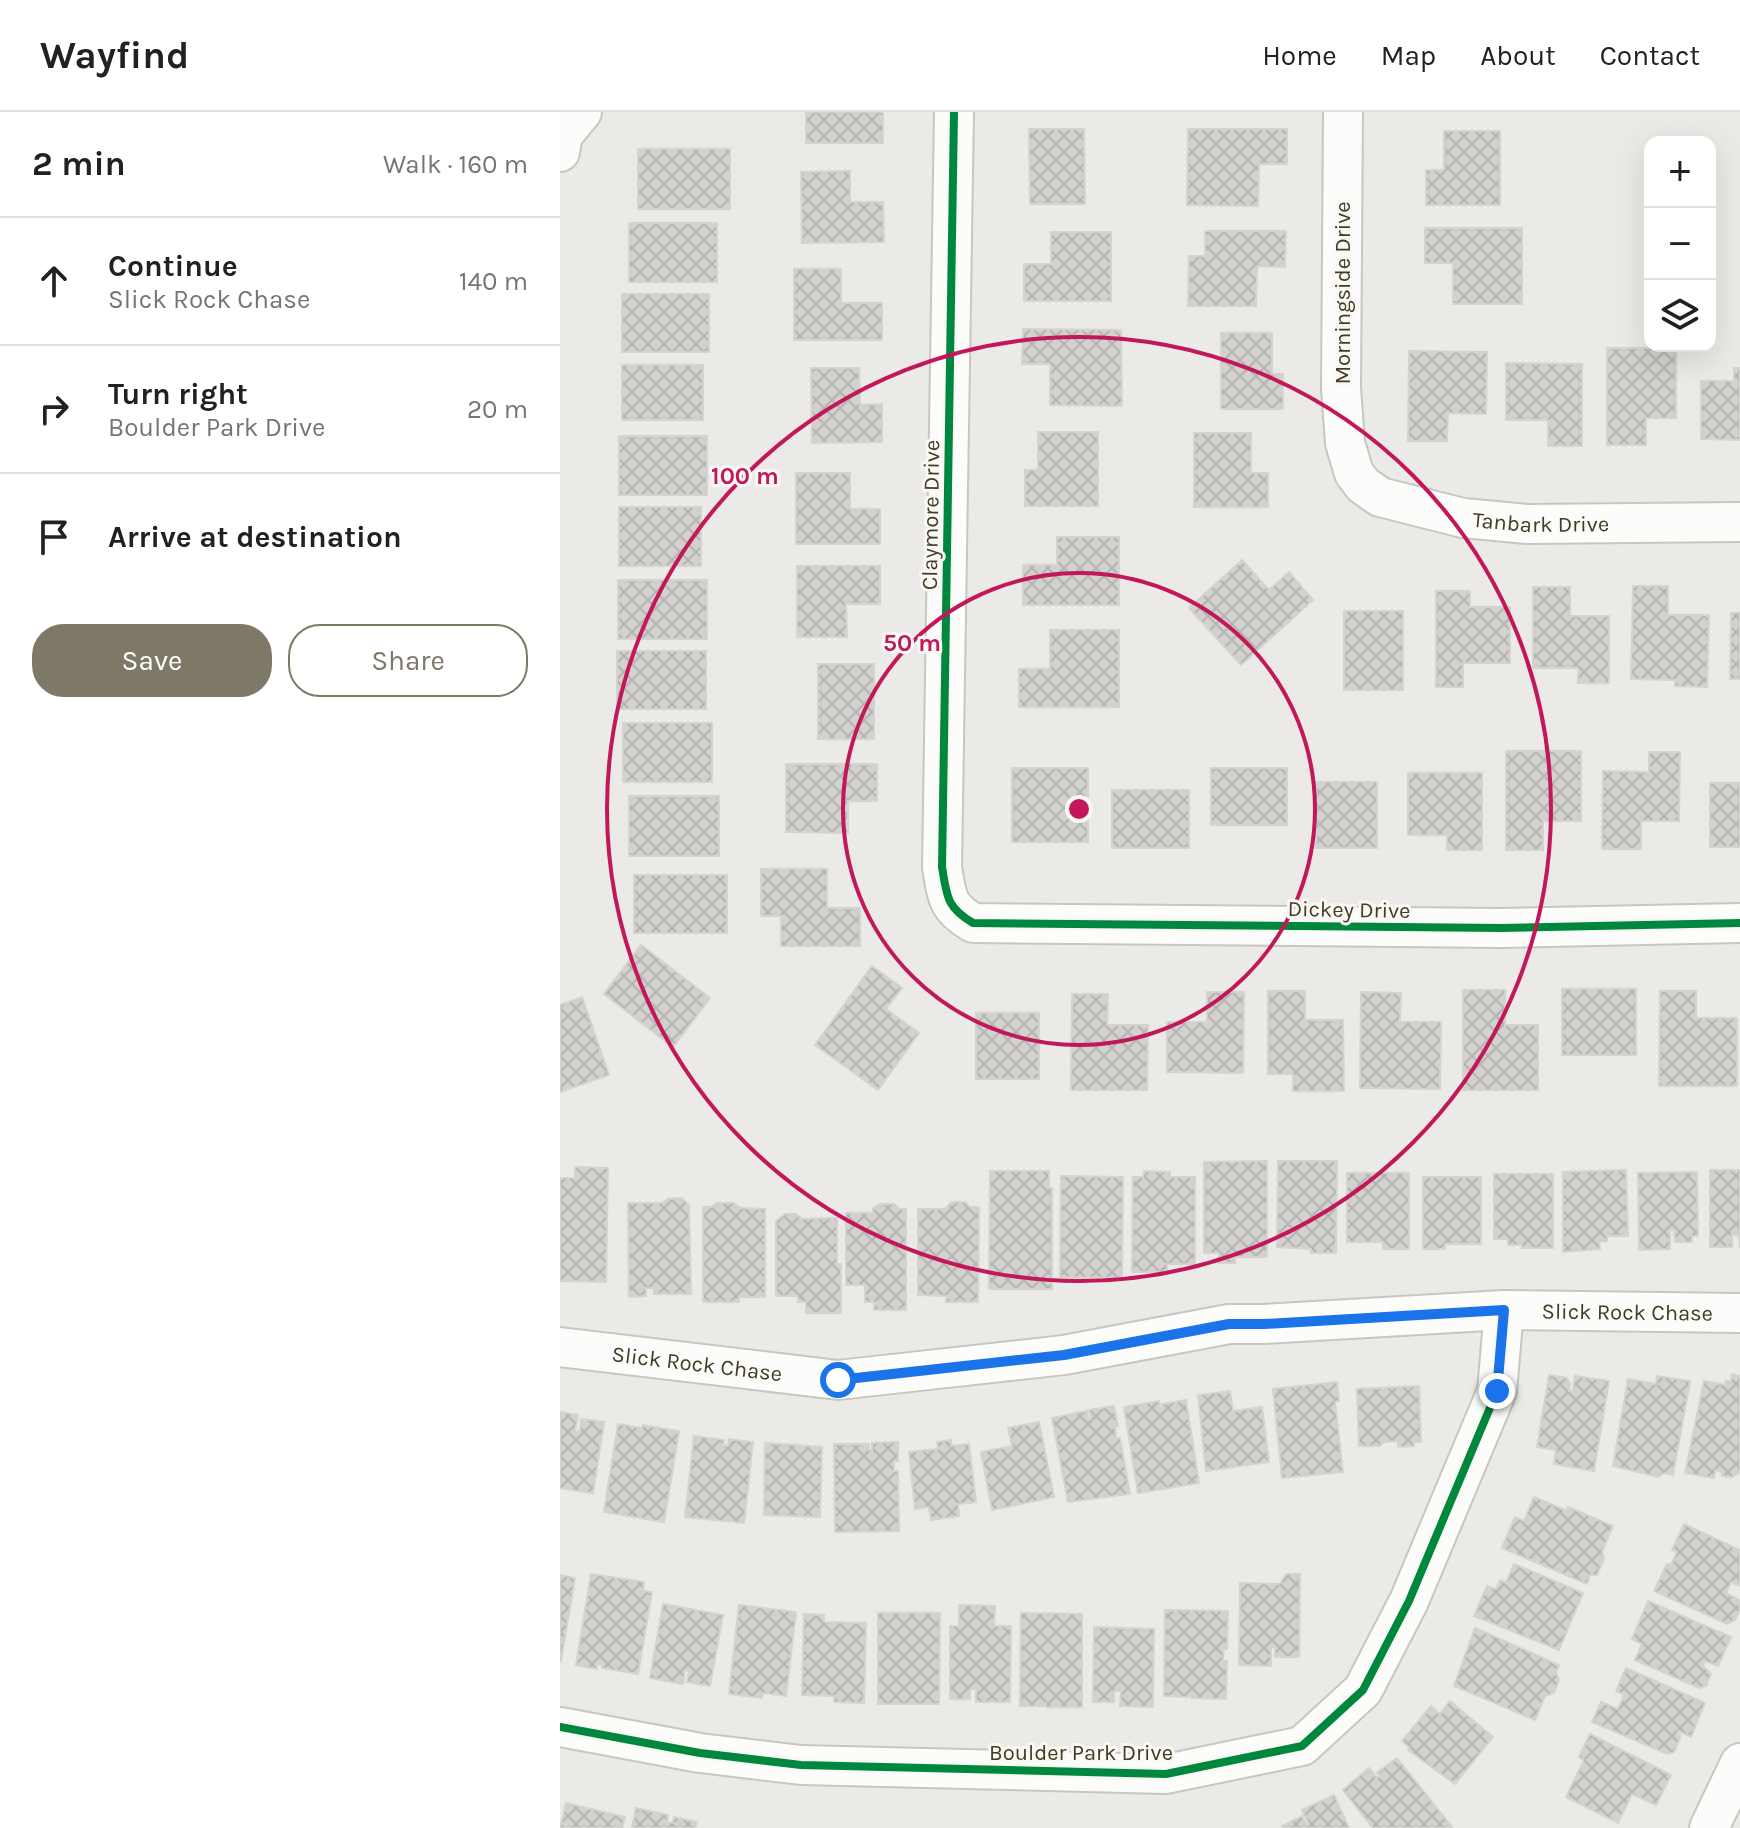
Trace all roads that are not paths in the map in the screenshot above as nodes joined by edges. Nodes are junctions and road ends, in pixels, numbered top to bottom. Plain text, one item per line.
1 (582, 112) edge
2 (954, 112) edge
3 (1343, 112) edge
4 (560, 152) edge
5 (1354, 473) joint
6 (1740, 522) edge
7 (959, 915) joint
8 (1740, 923) edge
9 (1504, 1310) junction
10 (1740, 1313) edge
11 (560, 1347) edge
12 (560, 1727) edge
13 (1740, 1763) edge
14 (1709, 1828) edge

1 - 4 street
2 - 7 street, Claymore Drive
3 - 5 street, Morningside Drive
5 - 6 street, Tanbark Drive
7 - 8 street, Dickey Drive
9 - 10 street, Slick Rock Chase
9 - 11 street, Slick Rock Chase
9 - 12 street, Boulder Park Drive
13 - 14 street

